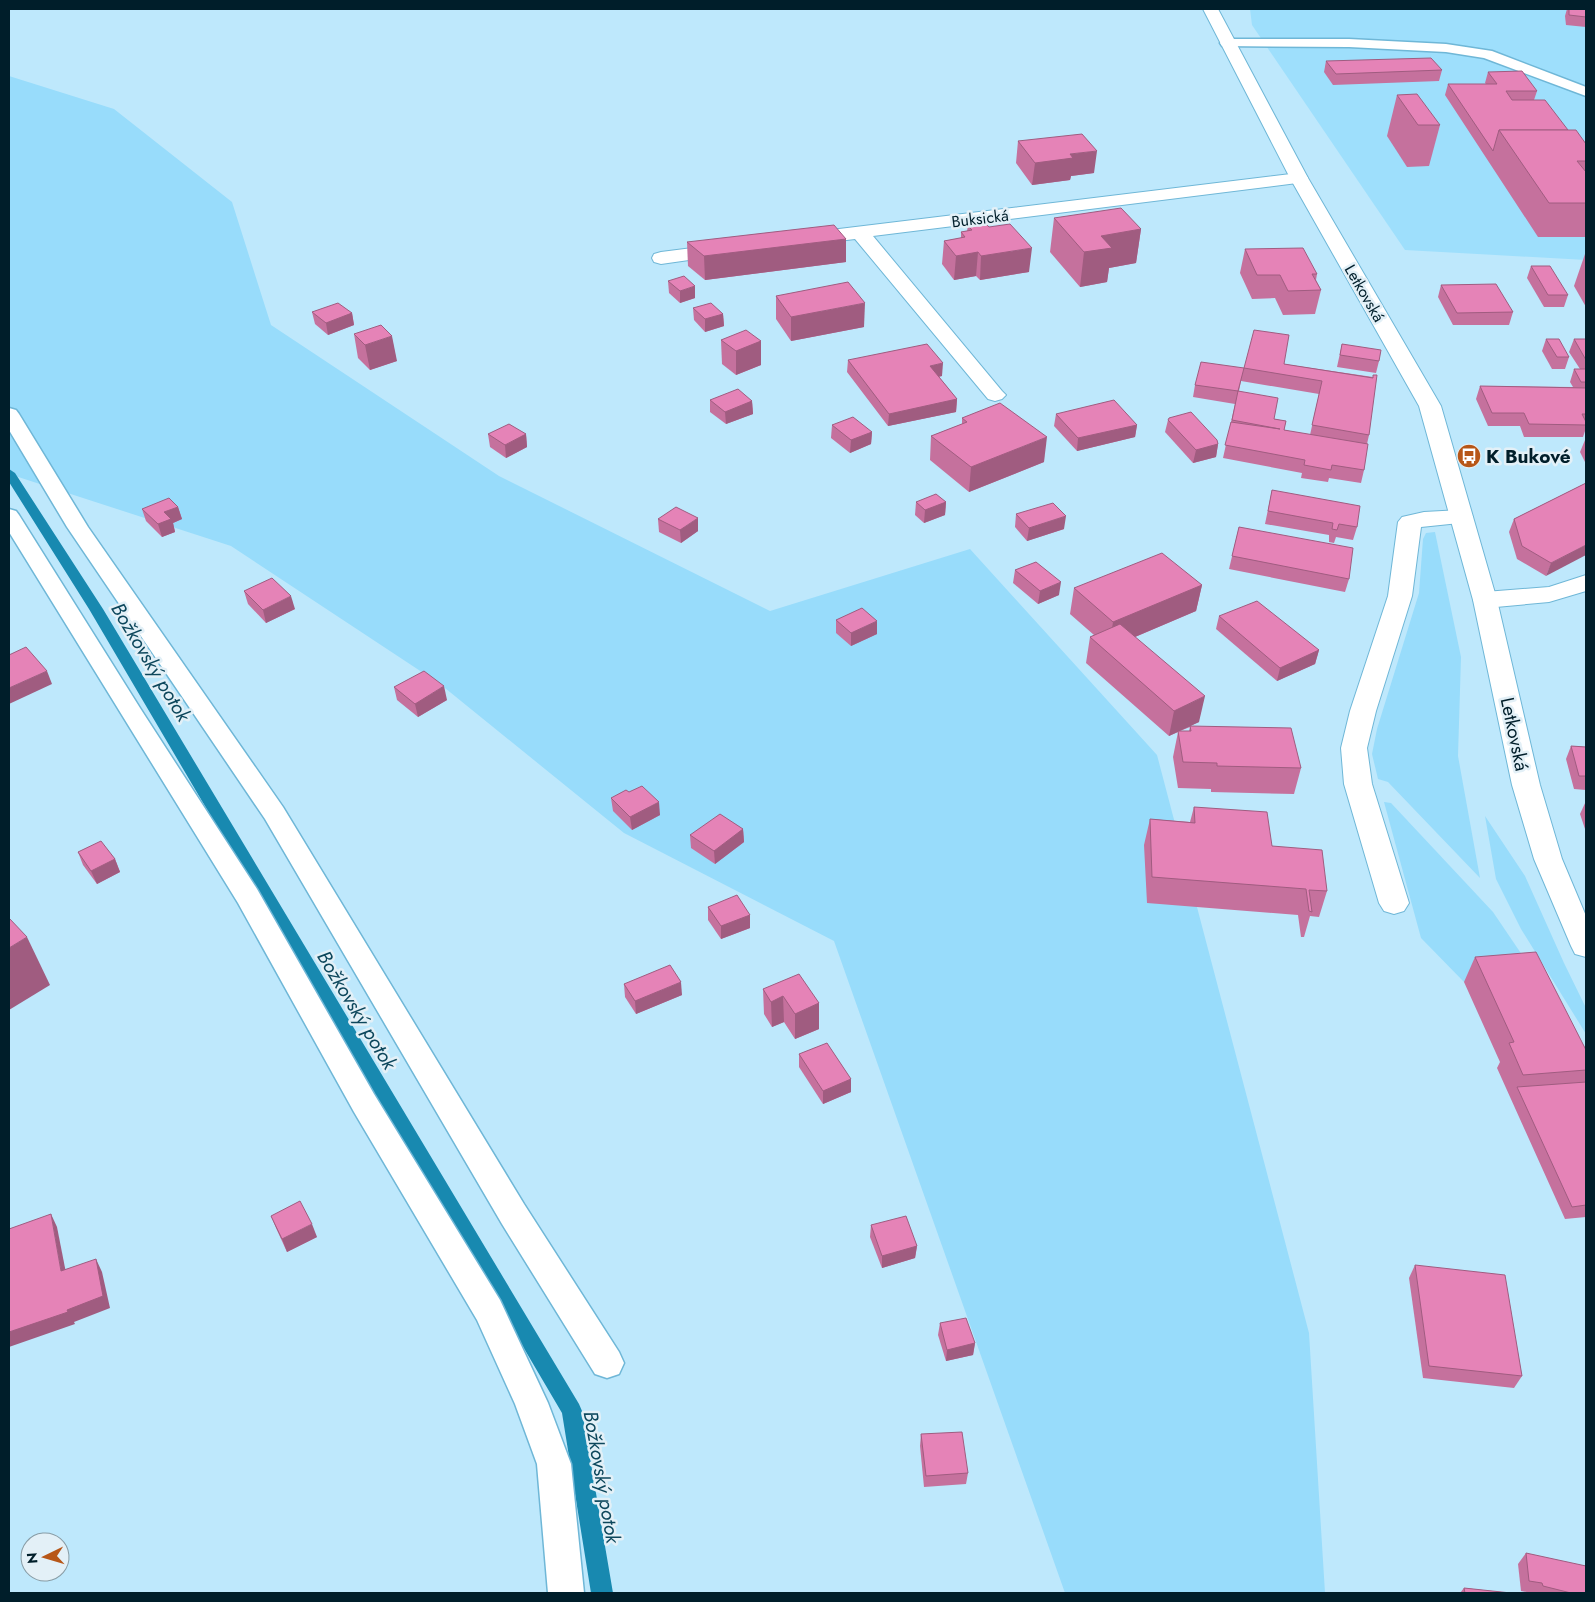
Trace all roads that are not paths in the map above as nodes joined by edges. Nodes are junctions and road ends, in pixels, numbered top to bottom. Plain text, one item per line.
1 (1210, 9) edge
2 (1228, 43) junction
3 (1586, 92) edge
4 (1299, 178) junction
5 (860, 232) junction
6 (784, 242) edge
7 (737, 248) edge
8 (661, 258) dead end
9 (995, 395) dead end
10 (9, 414) edge
11 (9, 515) edge
12 (1461, 518) junction
13 (1586, 582) edge
14 (1485, 600) junction
15 (1394, 903) dead end
16 (1586, 946) edge
17 (607, 1364) dead end
18 (566, 1593) edge

1 - 2 street, Letkovská
2 - 3 lane
2 - 4 street, Letkovská
4 - 5 street, Buksická
4 - 12 street, Letkovská
5 - 6 street, Buksická
5 - 9 street
7 - 8 street
10 - 17 lane
11 - 18 lane
12 - 14 street, Letkovská
12 - 15 street
13 - 14 street
14 - 16 street, Letkovská

